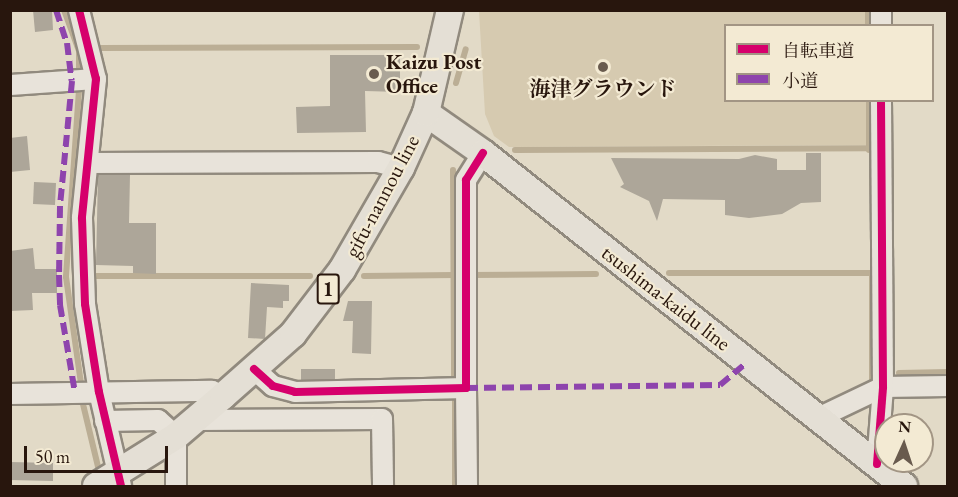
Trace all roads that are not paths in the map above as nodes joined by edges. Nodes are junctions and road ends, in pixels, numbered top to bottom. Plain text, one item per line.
1 (80, 10) edge
2 (450, 10) edge
3 (96, 79) junction
4 (10, 86) edge
5 (881, 102) edge
6 (426, 113) junction
7 (483, 153) junction
8 (88, 163) junction
9 (400, 168) junction
10 (254, 369) junction
11 (948, 386) edge
12 (883, 387) junction
13 (466, 388) junction
14 (99, 392) junction
15 (10, 394) edge
16 (223, 396) junction
17 (881, 413) edge
18 (818, 418) junction
19 (195, 420) junction
20 (105, 421) junction
21 (176, 436) junction
22 (874, 462) edge
23 (886, 473) edge
24 (120, 480) edge
25 (898, 484) edge
26 (96, 486) edge
27 (176, 486) edge
28 (383, 486) edge
29 (467, 486) edge

1 - 3 street
2 - 6 main road, gifu-nannou line / 1
3 - 4 street
3 - 8 street
5 - 12 street
6 - 7 main road, tsushima-kaidu line
6 - 9 main road, gifu-nannou line / 1
7 - 13 street
7 - 18 main road, tsushima-kaidu line
8 - 9 street
8 - 14 street
9 - 10 main road, gifu-nannou line / 1
10 - 13 street
10 - 16 main road, gifu-nannou line / 1
11 - 12 street
12 - 17 street
12 - 18 street
13 - 29 street
14 - 15 street
14 - 16 street
14 - 20 street
16 - 19 main road, gifu-nannou line / 1
18 - 22 main road, tsushima-kaidu line
19 - 21 main road, gifu-nannou line / 1
19 - 28 street
20 - 21 street
20 - 24 street
21 - 24 main road, gifu-nannou line / 1
21 - 27 street
23 - 25 main road, tsushima-kaidu line
24 - 26 main road, gifu-nannou line / 1

